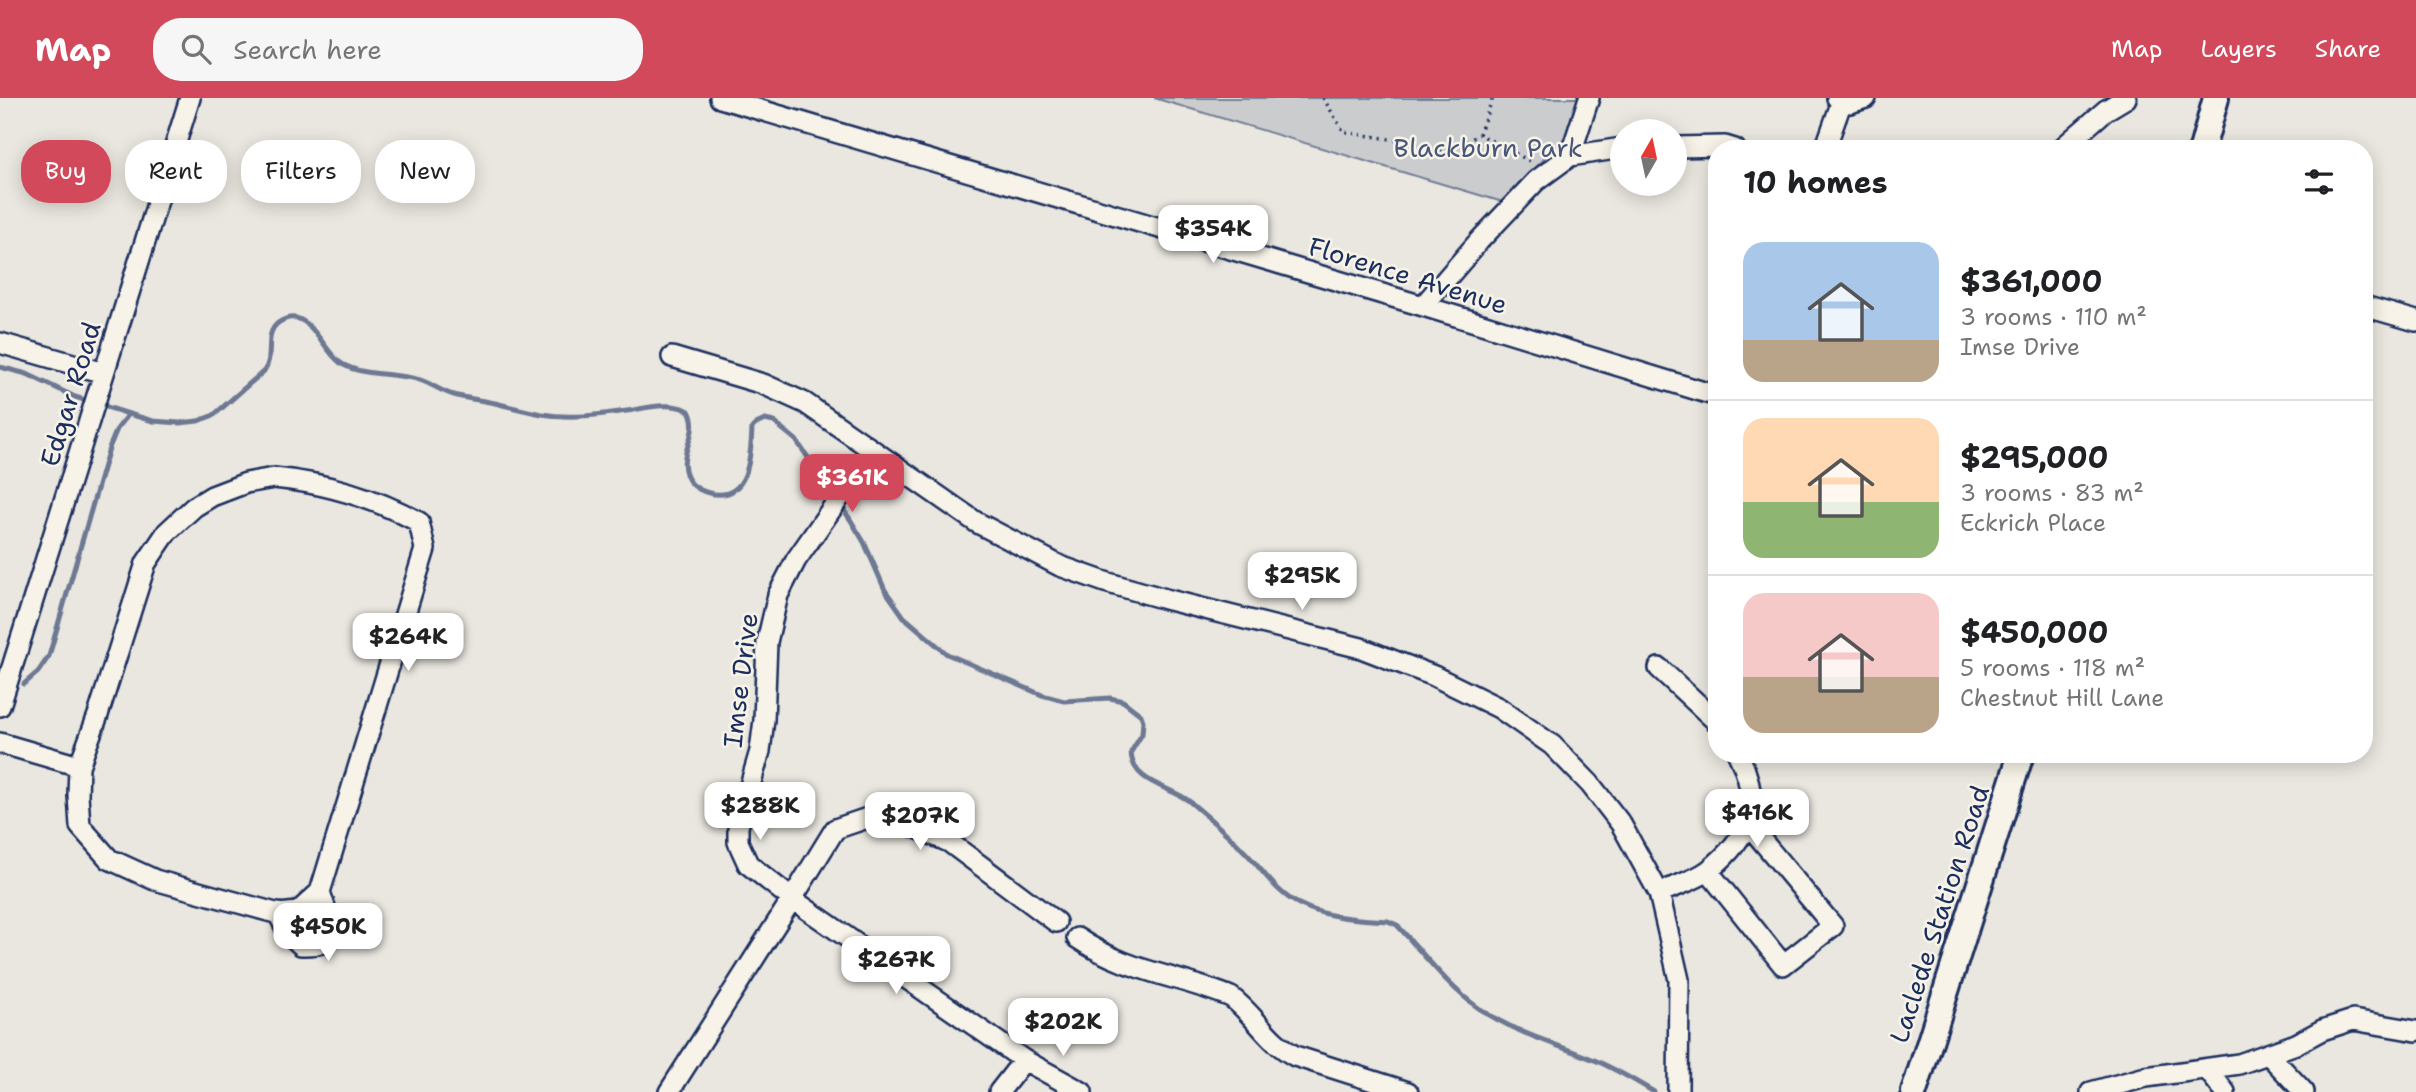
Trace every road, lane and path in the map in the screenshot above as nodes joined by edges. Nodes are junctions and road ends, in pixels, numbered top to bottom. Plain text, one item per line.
1 (190, 98) edge
2 (720, 98) edge
3 (1323, 98) edge
4 (1493, 98) edge
5 (1589, 98) edge
6 (1866, 98) edge
7 (2126, 98) edge
8 (2216, 98) edge
9 (1839, 100) edge
10 (1479, 134) junction
11 (1828, 140) edge
12 (2071, 140) edge
13 (2204, 140) edge
14 (1708, 146) edge
15 (1687, 147) edge
16 (1610, 150) edge
17 (1570, 156) junction
18 (1547, 172) junction
19 (1423, 306) junction
20 (2373, 309) edge
21 (2416, 321) edge
22 (0, 343) edge
23 (673, 357) dead end
24 (104, 373) junction
25 (1708, 393) edge
26 (872, 451) junction
27 (1659, 668) dead end
28 (0, 706) edge
29 (1708, 714) edge
30 (0, 743) edge
31 (1741, 763) edge
32 (2018, 763) edge
33 (79, 766) junction
34 (1748, 824) junction
35 (1708, 871) junction
36 (320, 892) junction
37 (1659, 893) junction
38 (792, 899) junction
39 (278, 913) junction
40 (1056, 922) dead end
41 (1077, 937) dead end
42 (2416, 1031) edge
43 (2268, 1054) junction
44 (1024, 1060) junction
45 (2207, 1069) junction
46 (1678, 1090) edge
47 (669, 1092) edge
48 (999, 1092) edge
49 (1082, 1092) edge
50 (1408, 1092) edge
51 (1914, 1092) edge
52 (2091, 1092) edge
53 (2225, 1092) edge
54 (2304, 1092) edge

1 - 24 street, Edgar Road
2 - 19 street, Florence Avenue
3 - 10 path
4 - 10 path
5 - 17 street
6 - 9 street
7 - 12 street
8 - 13 main road
9 - 11 street
10 - 18 path
14 - 15 street
16 - 17 street
17 - 18 street
18 - 19 street
19 - 25 street, Florence Avenue
20 - 21 street
22 - 24 street
23 - 26 street
24 - 28 street, Edgar Road
26 - 37 street
26 - 38 street, Imse Drive
27 - 29 street
30 - 33 street
31 - 34 street
32 - 51 main road, Laclede Station Road
33 - 36 street
33 - 39 street
34 - 35 street
34 - 35 street
35 - 37 street
36 - 39 street
36 - 39 street
37 - 46 street
38 - 40 street
38 - 44 street, Imse Drive
38 - 47 street
41 - 50 street
42 - 43 street
43 - 45 street
43 - 54 street
44 - 48 street
44 - 49 street, Imse Drive
45 - 52 street
45 - 53 street

